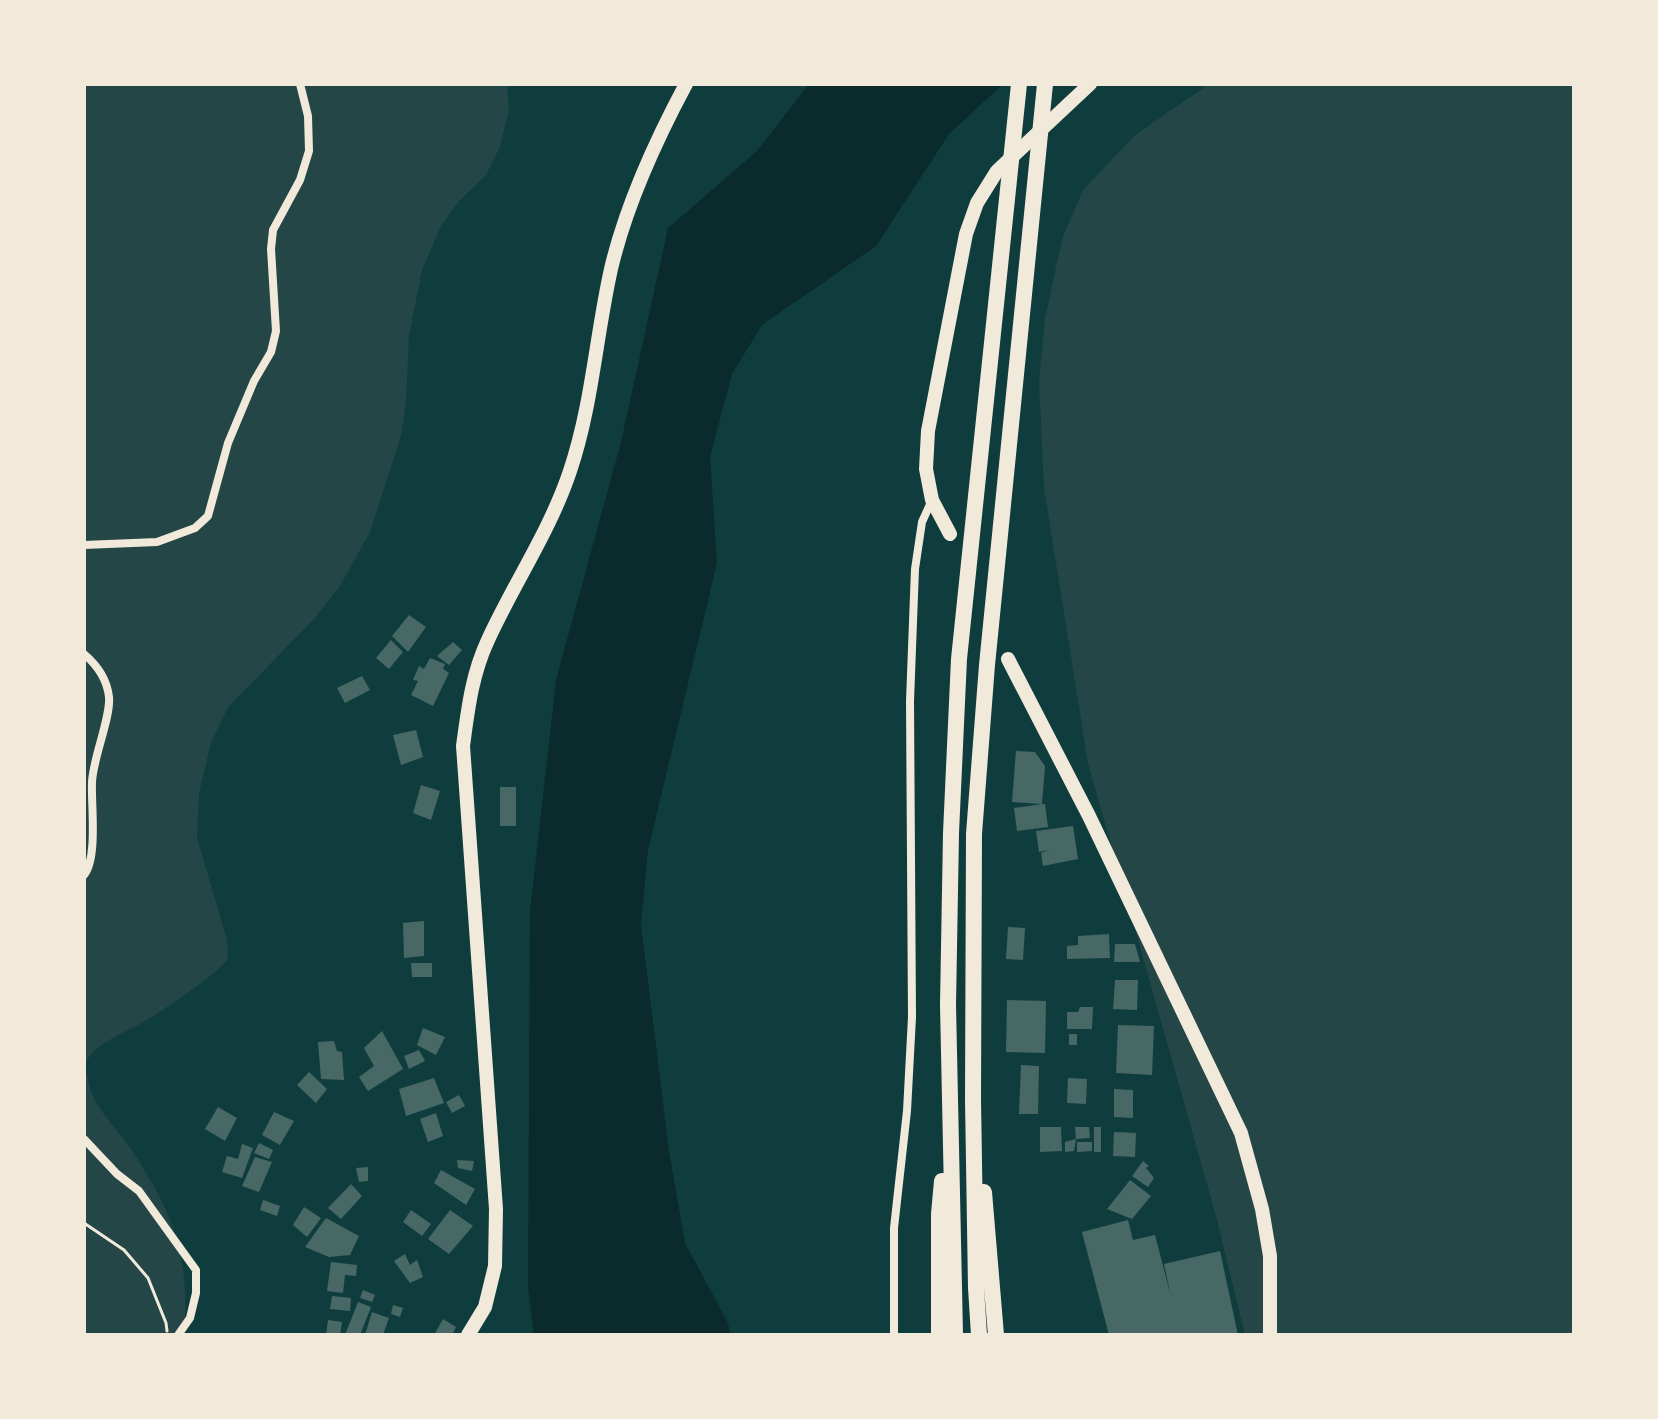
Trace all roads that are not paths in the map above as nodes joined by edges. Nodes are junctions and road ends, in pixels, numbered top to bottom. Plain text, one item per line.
1 (300, 84) edge
2 (686, 84) edge
3 (1019, 84) edge
4 (1045, 84) edge
5 (1090, 84) edge
6 (932, 500) junction
7 (950, 534) dead end
8 (84, 545) edge
9 (84, 654) edge
10 (1008, 659) dead end
11 (84, 875) edge
12 (973, 1099) junction
13 (950, 1110) junction
14 (84, 1139) edge
15 (178, 1335) edge
16 (468, 1335) edge
17 (894, 1335) edge
18 (939, 1335) edge
19 (955, 1335) edge
20 (979, 1335) edge
21 (996, 1335) edge
22 (1270, 1335) edge

1 - 8 street
2 - 16 main road
3 - 13 highway
4 - 12 highway
5 - 6 main road
6 - 7 main road
6 - 17 street
9 - 11 street
10 - 22 main road
12 - 20 highway
12 - 21 highway
13 - 18 highway
13 - 19 highway
14 - 15 street

